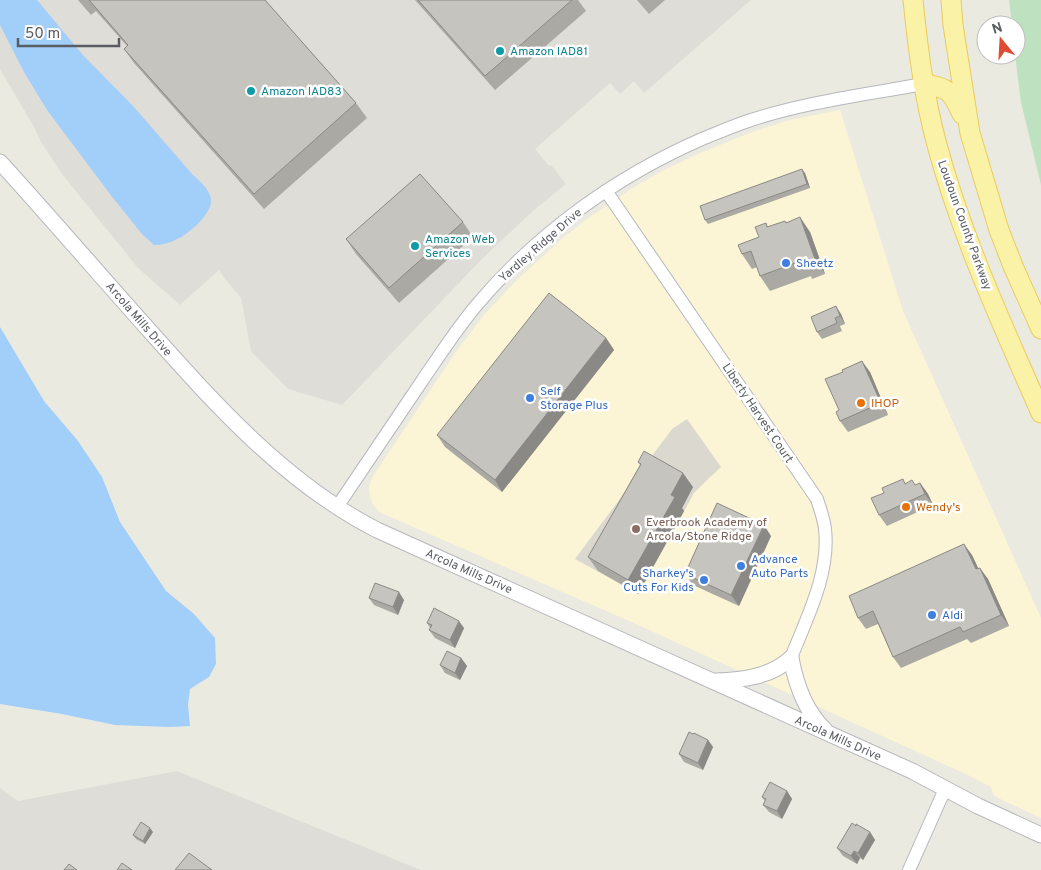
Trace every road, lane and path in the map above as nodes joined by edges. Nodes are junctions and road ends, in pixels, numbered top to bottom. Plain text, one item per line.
1 (913, 0) edge
2 (951, 0) edge
3 (923, 84) junction
4 (970, 133) junction
5 (0, 162) edge
6 (606, 191) junction
7 (1041, 329) edge
8 (1041, 413) edge
9 (337, 507) junction
10 (791, 658) junction
11 (713, 681) junction
12 (828, 733) junction
13 (946, 789) junction
14 (1041, 836) edge
15 (908, 870) edge

1 - 3 main road, Loudoun County Parkway
2 - 4 main road
3 - 4 main road
3 - 6 street, Yardley Ridge Drive
3 - 8 main road, Loudoun County Parkway
4 - 7 main road
5 - 9 street, Arcola Mills Drive
6 - 9 street, Yardley Ridge Drive
6 - 10 street, Liberty Harvest Court
9 - 11 street, Arcola Mills Drive
10 - 11 street
10 - 12 street
11 - 12 street, Arcola Mills Drive
12 - 13 street, Arcola Mills Drive
13 - 14 street, Arcola Mills Drive
13 - 15 street

